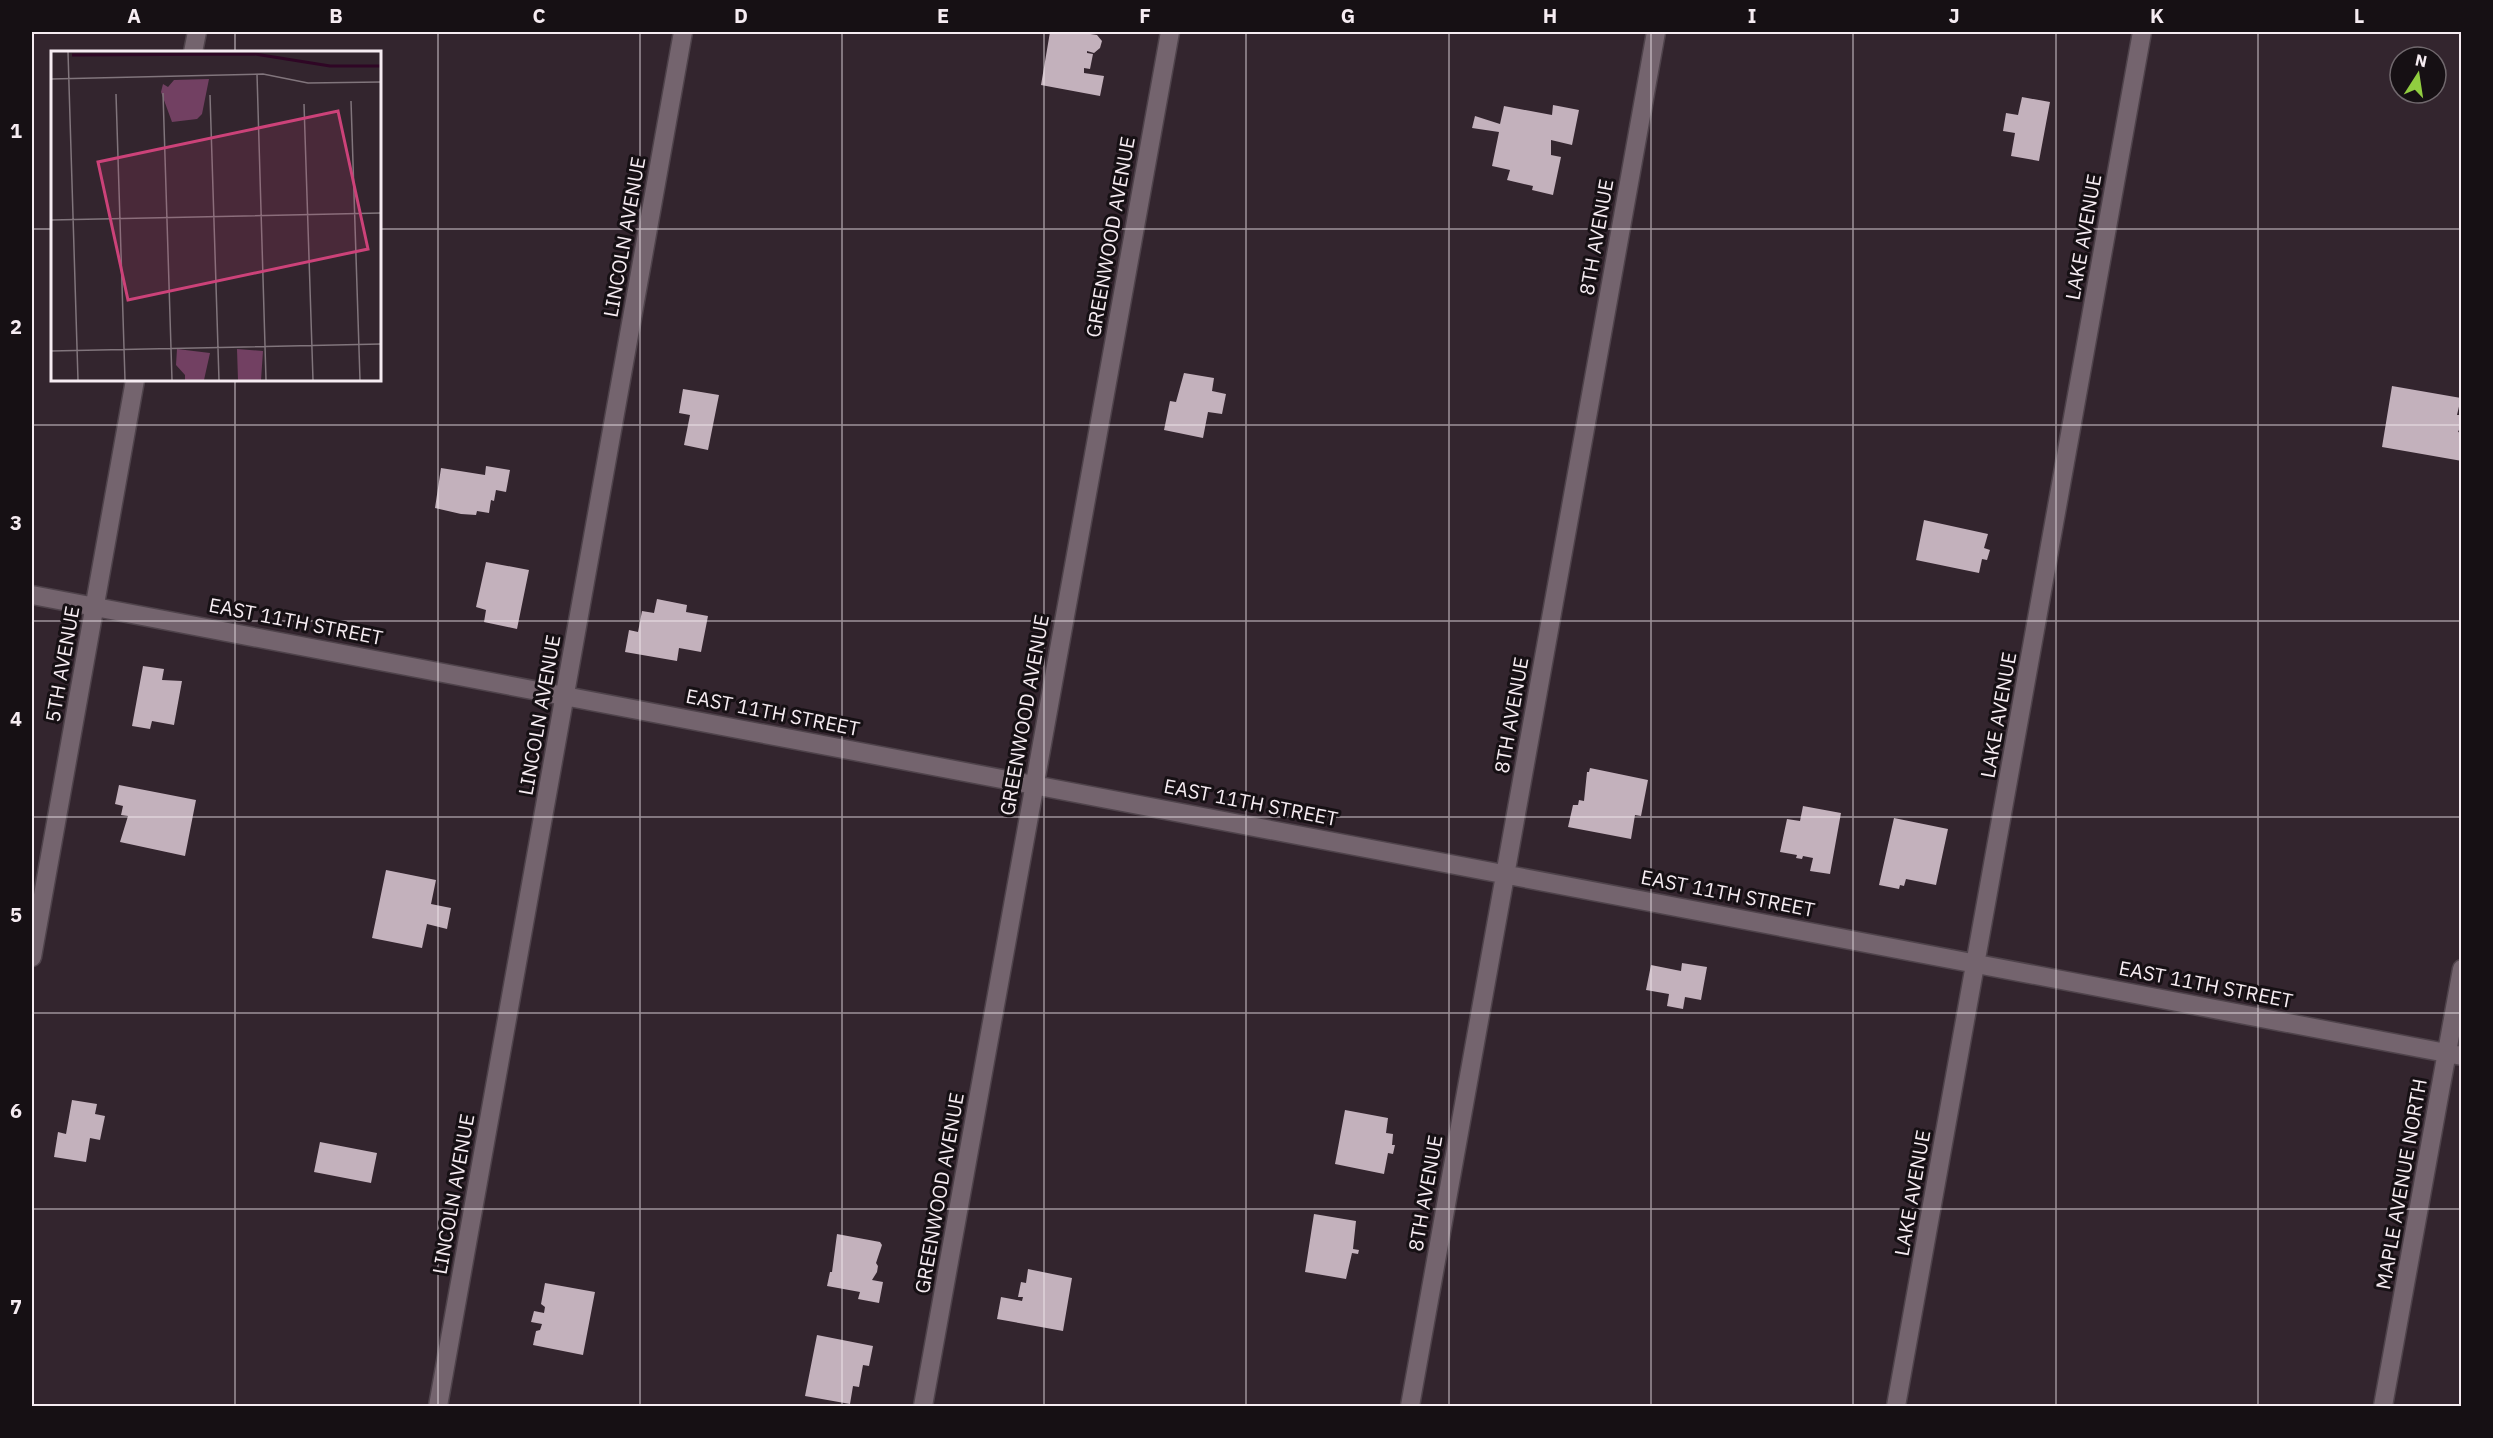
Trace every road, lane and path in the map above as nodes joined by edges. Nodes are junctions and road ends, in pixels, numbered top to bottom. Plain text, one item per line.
1 (197, 32) edge
2 (683, 32) edge
3 (1170, 32) edge
4 (1656, 32) edge
5 (2142, 32) edge
6 (194, 51) edge
7 (135, 381) edge
8 (32, 595) edge
9 (95, 607) junction
10 (565, 694) junction
11 (1035, 784) junction
12 (1506, 873) junction
13 (32, 957) edge
14 (1976, 963) junction
15 (2462, 969) edge
16 (2454, 1055) edge
17 (438, 1407) edge
18 (923, 1407) edge
19 (1410, 1407) edge
20 (1896, 1407) edge
21 (2383, 1407) edge

1 - 6 street
2 - 10 street, LINCOLN AVENUE
3 - 11 street, GREENWOOD AVENUE
4 - 12 street, 8TH AVENUE
5 - 14 street, LAKE AVENUE
7 - 9 street, 5TH AVENUE
8 - 9 street, EAST 11TH STREET
9 - 10 street, EAST 11TH STREET
9 - 13 street, 5TH AVENUE
10 - 11 street, EAST 11TH STREET
10 - 17 street, LINCOLN AVENUE
11 - 12 street, EAST 11TH STREET
11 - 18 street, GREENWOOD AVENUE
12 - 14 street, EAST 11TH STREET
12 - 19 street, 8TH AVENUE
14 - 16 street, EAST 11TH STREET
14 - 20 street, LAKE AVENUE
15 - 16 street, MAPLE AVENUE NORTH
16 - 21 street, MAPLE AVENUE NORTH

